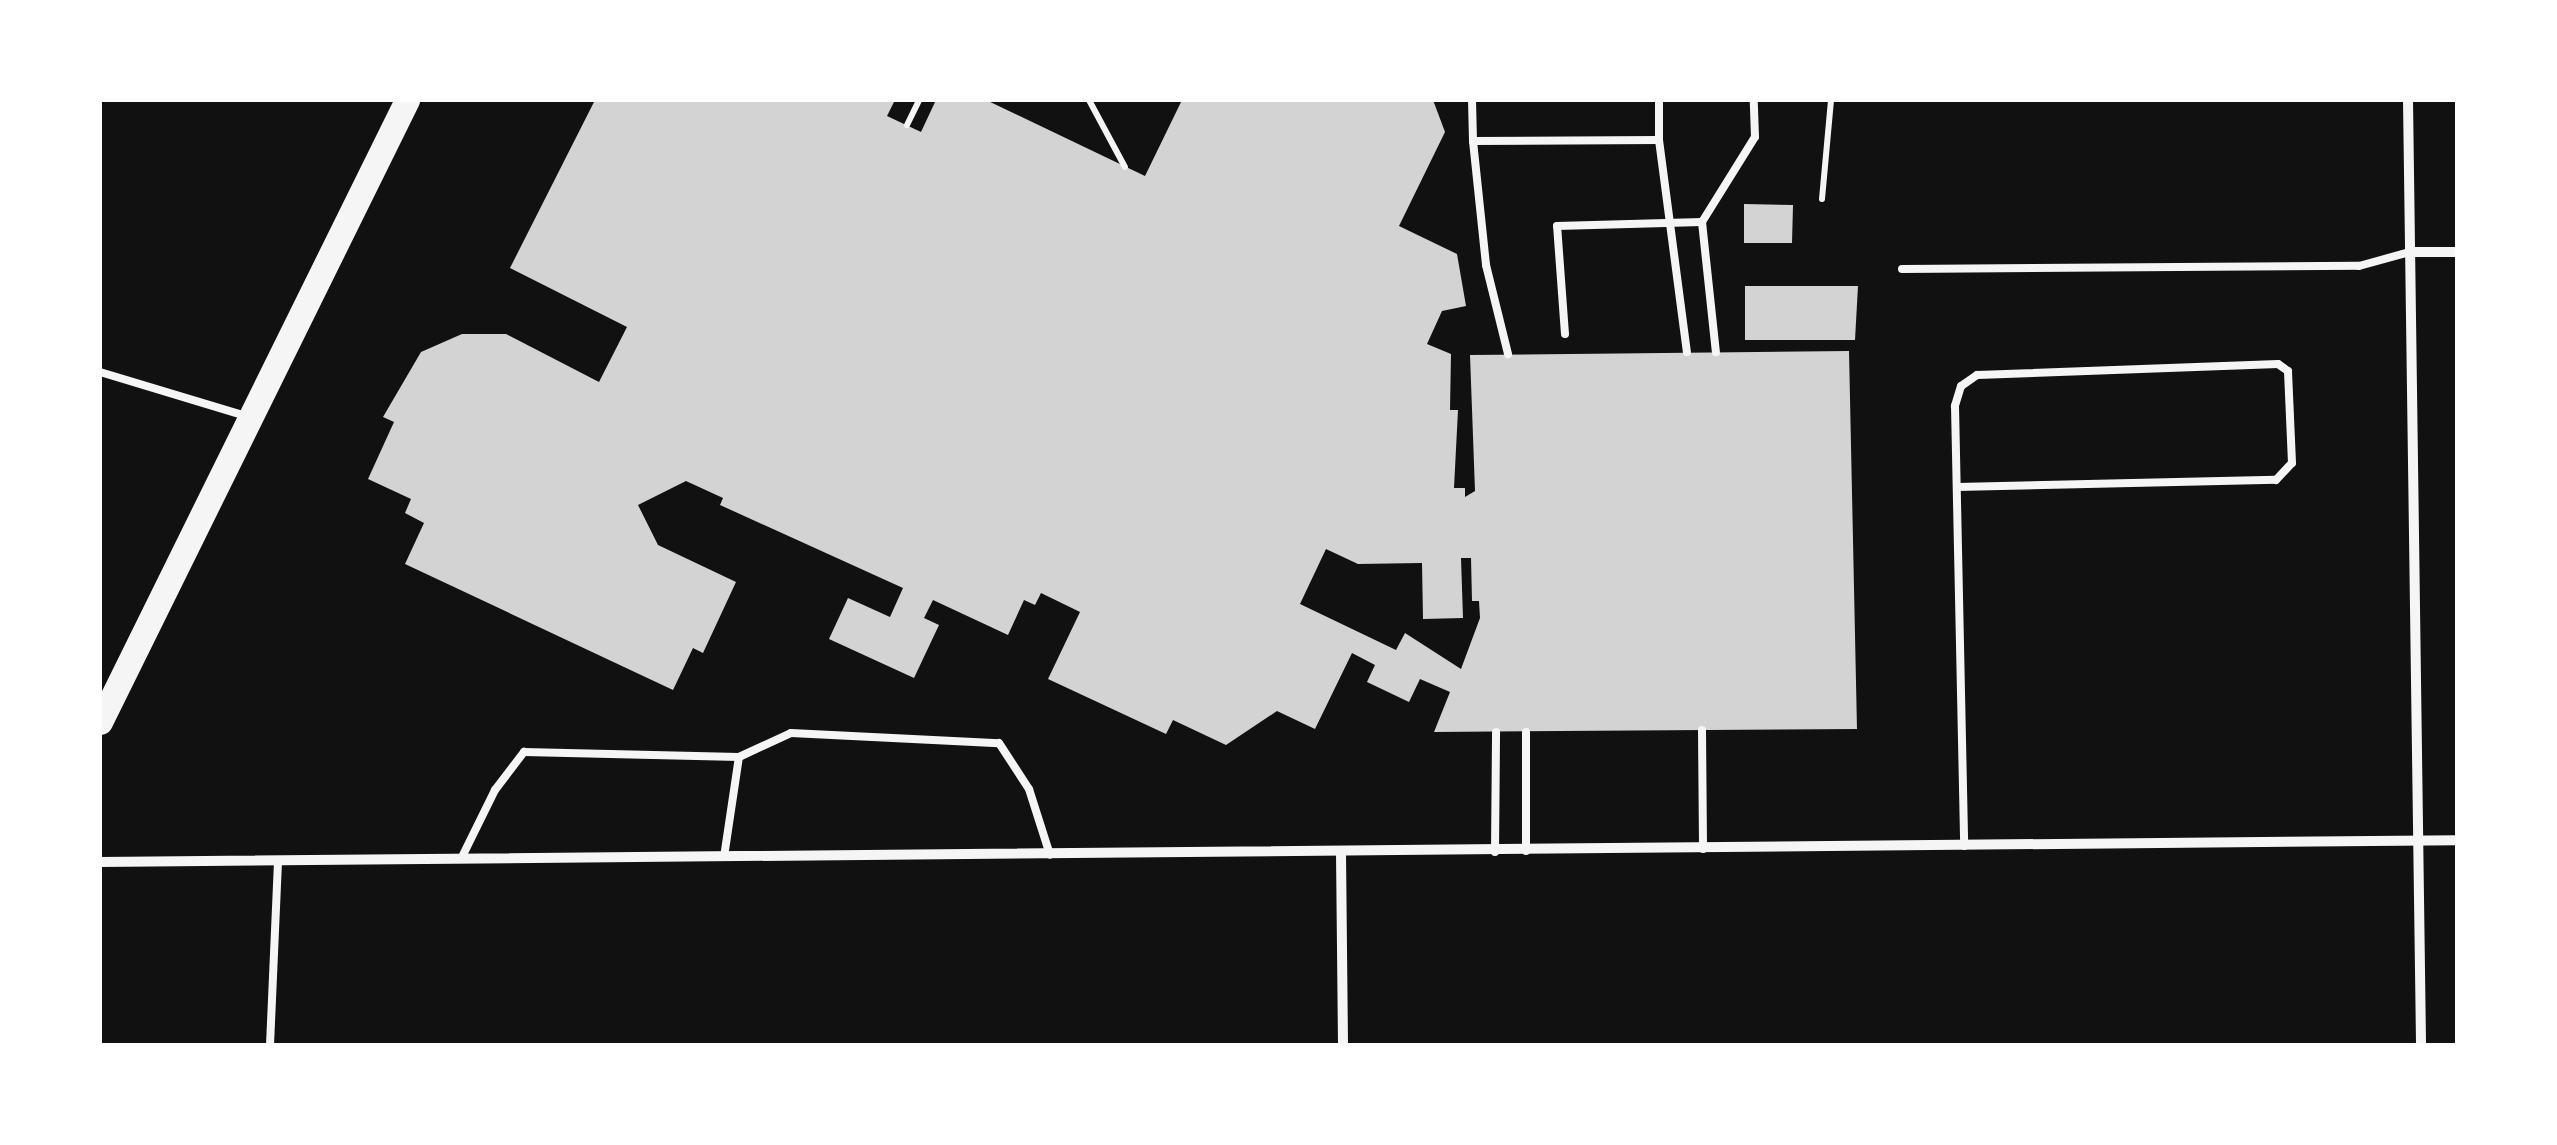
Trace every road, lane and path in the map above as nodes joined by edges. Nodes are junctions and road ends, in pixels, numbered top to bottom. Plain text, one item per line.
1 (408, 100) edge
2 (919, 100) edge
3 (1089, 100) edge
4 (1472, 100) edge
5 (1659, 100) edge
6 (1754, 100) edge
7 (1831, 100) edge
8 (2408, 100) edge
9 (907, 125) dead end
10 (1659, 140) junction
11 (1472, 141) junction
12 (1125, 167) dead end
13 (1822, 198) dead end
14 (1702, 222) junction
15 (2410, 252) junction
16 (2457, 252) edge
17 (1902, 270) dead end
18 (1565, 334) dead end
19 (1688, 352) dead end
20 (1716, 352) dead end
21 (1508, 354) dead end
22 (100, 372) edge
23 (250, 418) junction
24 (1956, 487) junction
25 (100, 722) edge
26 (1702, 730) dead end
27 (1496, 732) dead end
28 (1526, 732) dead end
29 (739, 756) junction
30 (2418, 840) junction
31 (2457, 840) edge
32 (1964, 846) junction
33 (1703, 849) junction
34 (1526, 851) junction
35 (1495, 852) junction
36 (1341, 853) junction
37 (1050, 855) junction
38 (724, 857) junction
39 (461, 859) junction
40 (100, 862) edge
41 (278, 862) junction
42 (270, 1045) edge
43 (1342, 1045) edge
44 (2421, 1045) edge

1 - 23 main road
2 - 9 path
3 - 12 path
4 - 11 lane
5 - 10 lane
6 - 14 lane
7 - 13 path
8 - 15 street
10 - 11 lane
10 - 19 lane
11 - 21 lane
14 - 18 lane
14 - 20 lane
15 - 16 street
15 - 17 lane
15 - 30 street
22 - 23 lane
23 - 25 main road
24 - 24 lane
24 - 32 lane
26 - 33 lane
27 - 35 lane
28 - 34 lane
29 - 37 lane
29 - 38 lane
29 - 39 lane
30 - 31 street
30 - 32 street
30 - 44 street
32 - 33 street
33 - 34 street
34 - 35 street
35 - 36 street
36 - 37 street
36 - 43 street
37 - 38 street
38 - 39 street
39 - 41 street
40 - 41 street
41 - 42 lane

